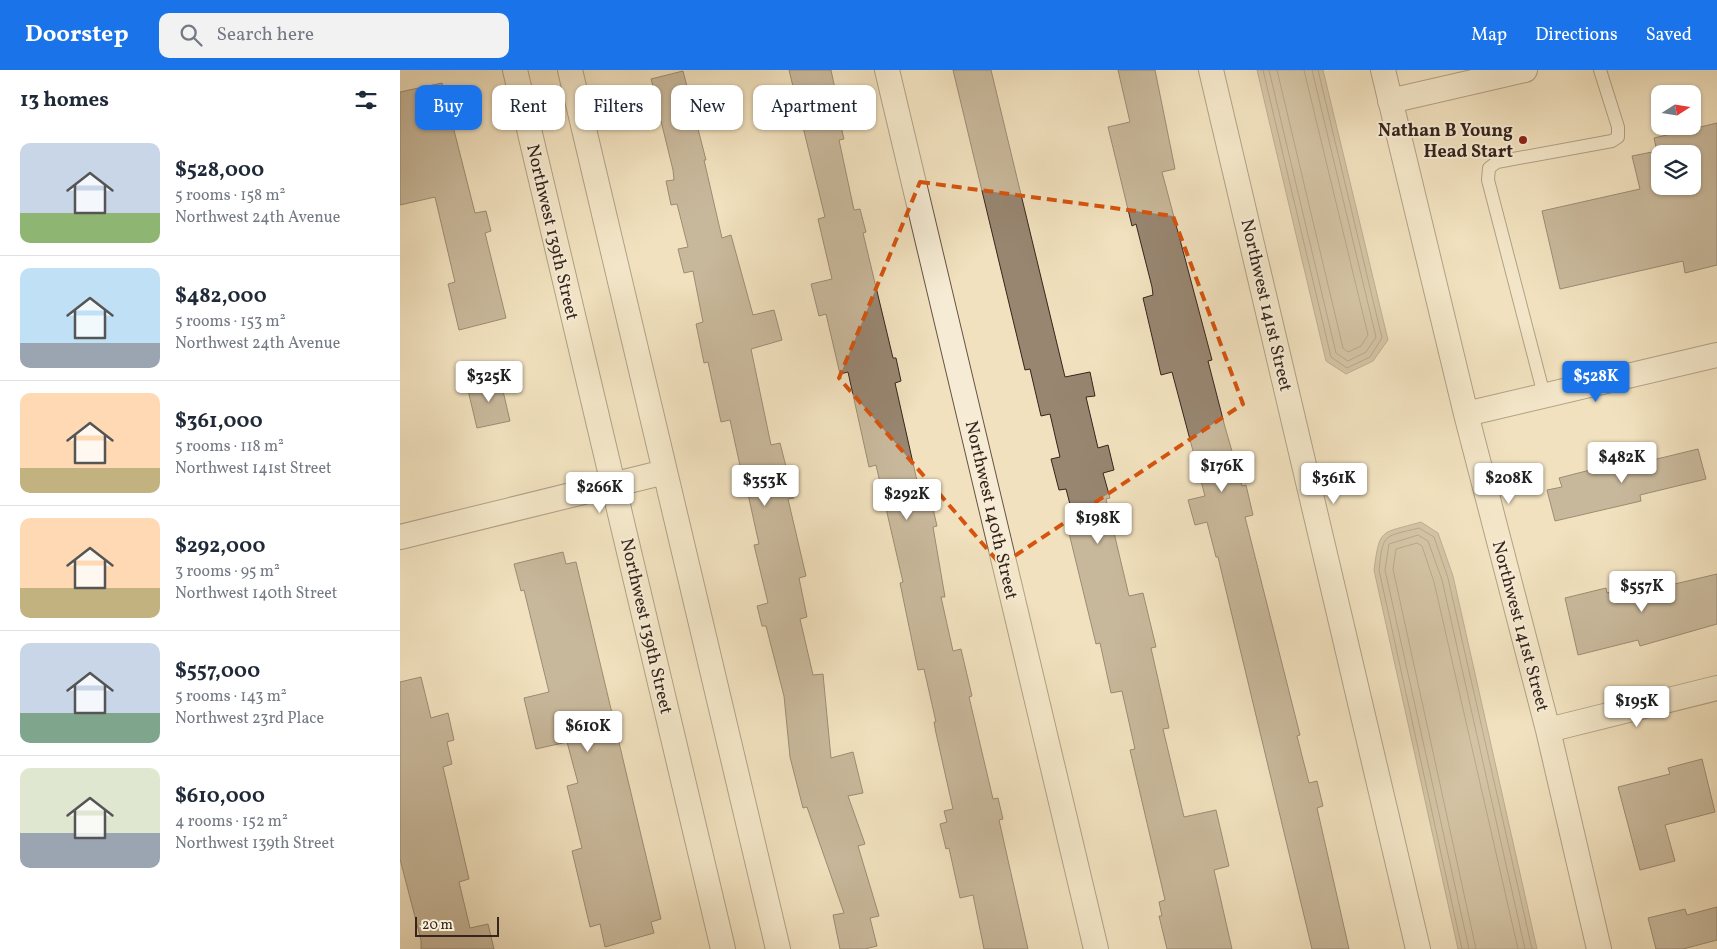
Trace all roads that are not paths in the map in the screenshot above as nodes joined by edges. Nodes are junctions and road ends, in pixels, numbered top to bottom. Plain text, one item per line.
1 (515, 70) edge
2 (570, 70) edge
3 (887, 70) edge
4 (1211, 70) edge
5 (1383, 70) edge
6 (1525, 70) edge
7 (1600, 70) edge
8 (1390, 100) junction
9 (1717, 354) edge
10 (1544, 396) junction
11 (1466, 414) junction
12 (665, 472) junction
13 (613, 485) junction
14 (400, 537) edge
15 (1717, 688) edge
16 (1548, 730) junction
17 (723, 949) edge
18 (778, 949) edge
19 (1096, 949) edge
20 (1418, 949) edge
21 (1599, 949) edge

1 - 13 street, Northwest 139th Street
2 - 12 street
3 - 19 street, Northwest 140th Street
4 - 20 street, Northwest 141st Street
5 - 8 street, Northwest 141st Street
6 - 8 street
7 - 10 lane
8 - 11 street, Northwest 141st Street
9 - 10 street
10 - 11 street
11 - 16 street, Northwest 141st Street
12 - 13 street
12 - 18 street
13 - 14 street
13 - 17 street, Northwest 139th Street
15 - 16 street
16 - 21 street, Northwest 141st Street

